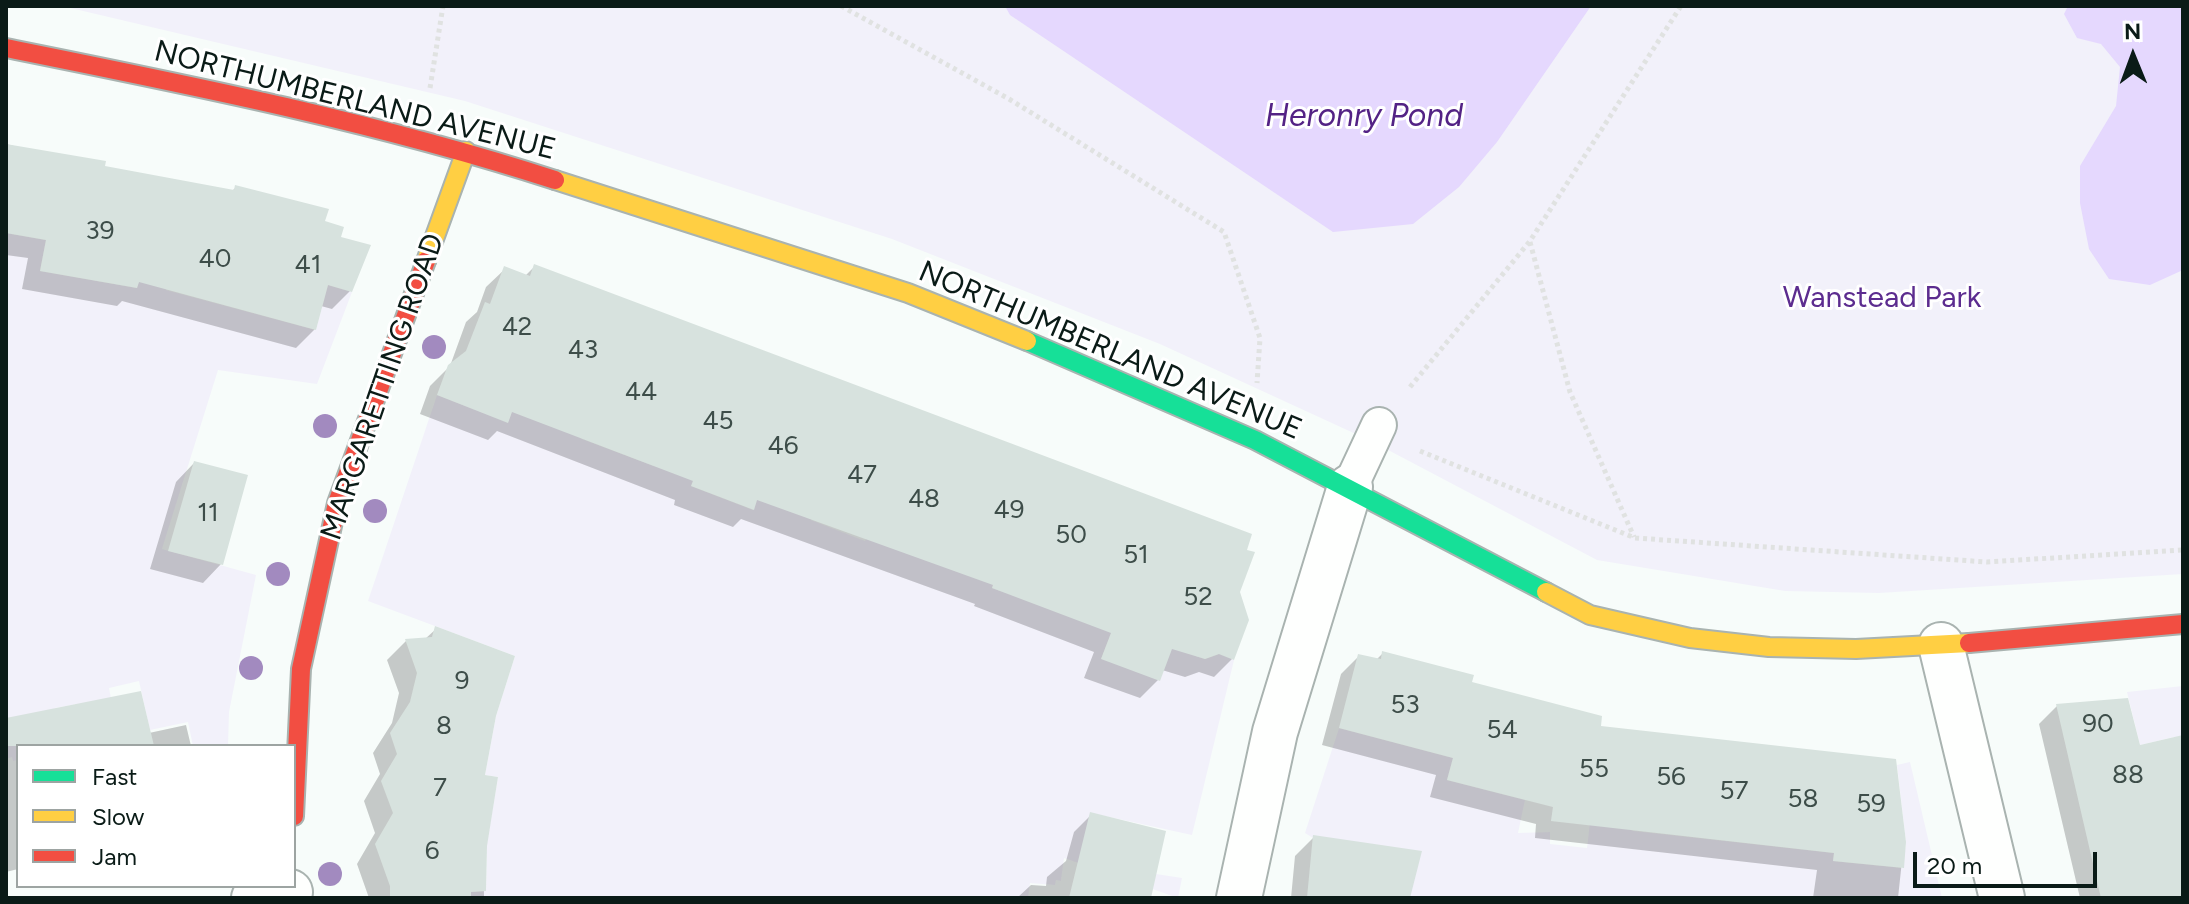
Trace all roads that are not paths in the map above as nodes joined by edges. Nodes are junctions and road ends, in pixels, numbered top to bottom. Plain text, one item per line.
1 (6, 48) edge
2 (466, 151) junction
3 (1379, 425) road end
4 (1350, 487) junction
5 (2183, 624) edge
6 (1941, 645) junction
7 (296, 774) edge
8 (1239, 898) edge
9 (2002, 898) edge

1 - 2 street, NORTHUMBERLAND AVENUE
2 - 4 street, NORTHUMBERLAND AVENUE
2 - 7 street, MARGARETTING ROAD
3 - 4 lane
4 - 6 street, NORTHUMBERLAND AVENUE
4 - 8 street
5 - 6 street, NORTHUMBERLAND AVENUE
6 - 9 street

